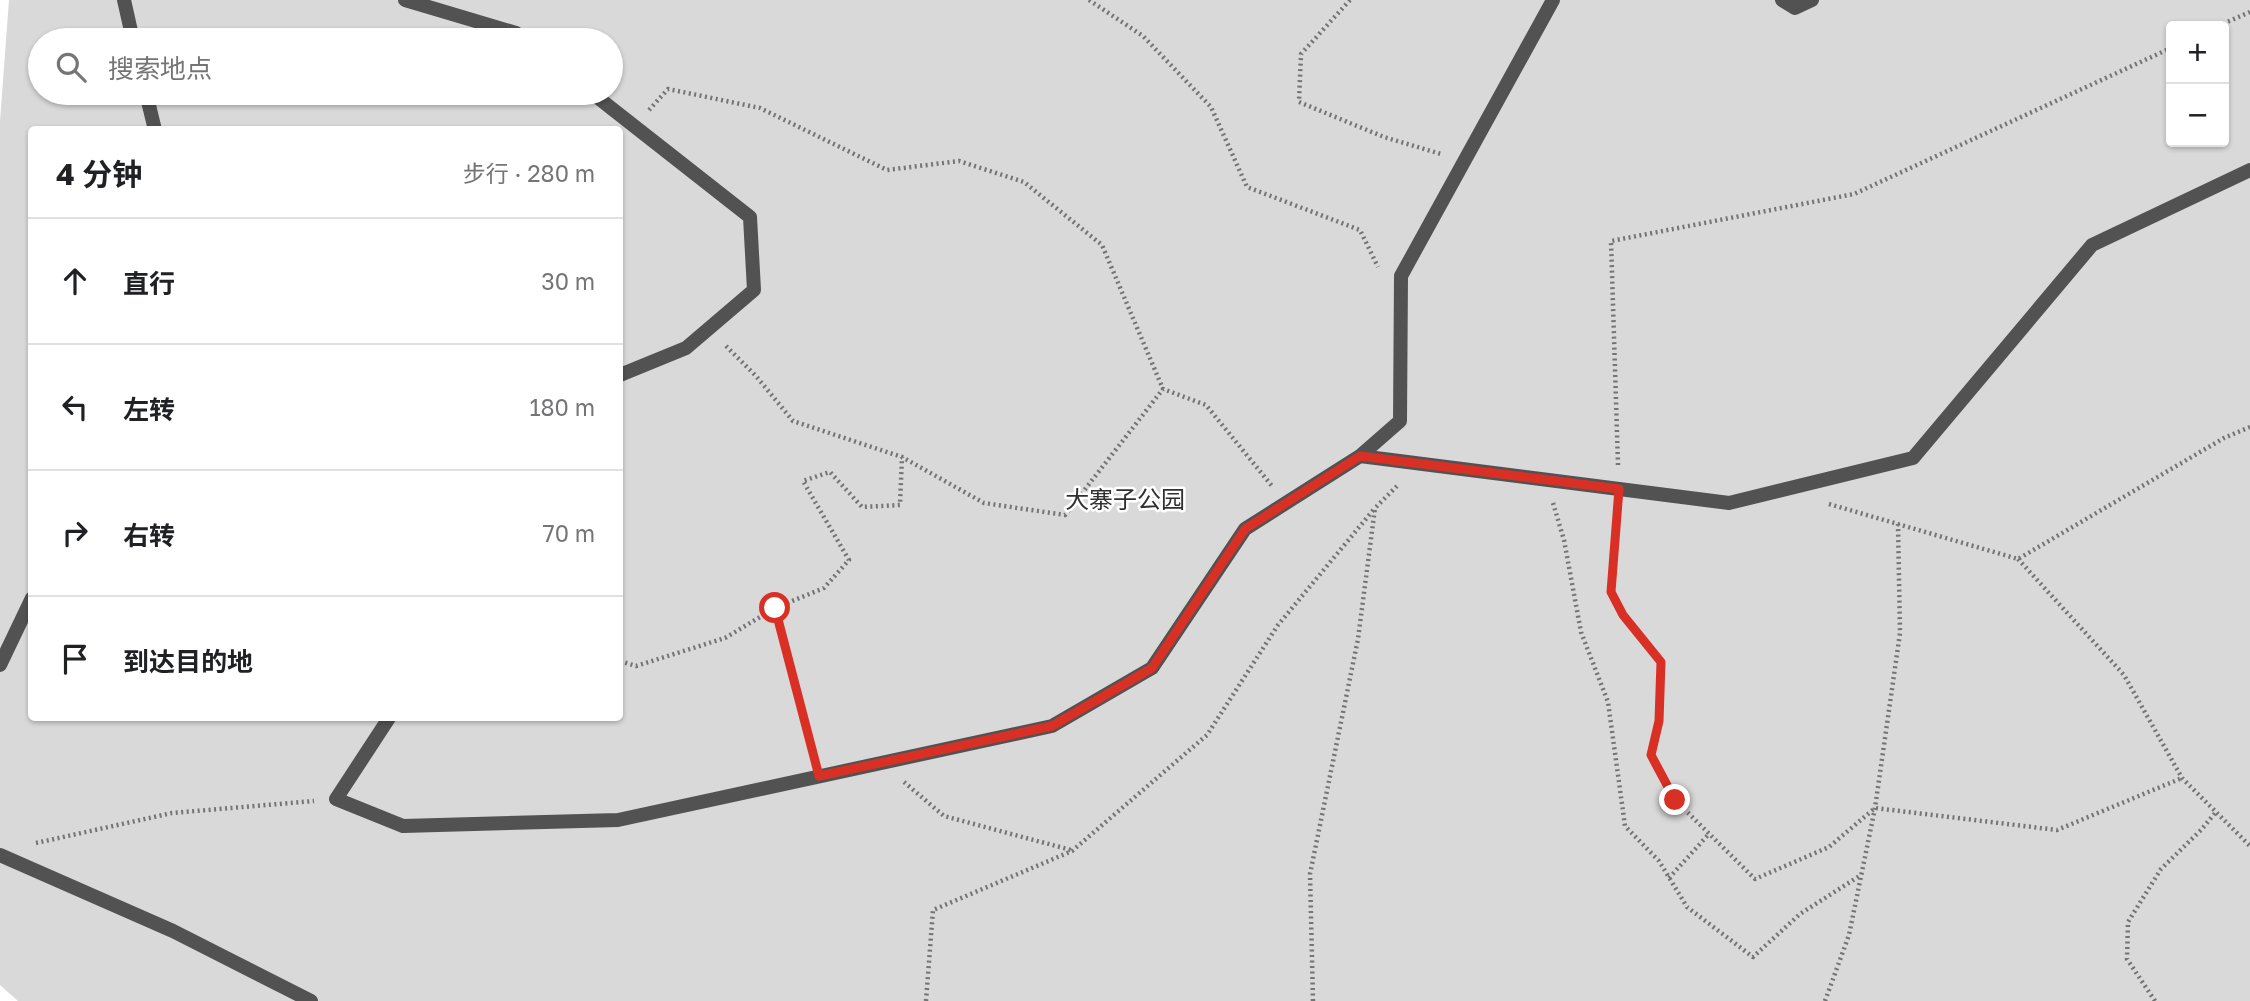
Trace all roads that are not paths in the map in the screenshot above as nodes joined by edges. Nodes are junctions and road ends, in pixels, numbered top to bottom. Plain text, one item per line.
1 (124, 0) edge
2 (405, 0) edge
3 (1553, 0) edge
4 (1782, 0) edge
5 (1812, 0) edge
6 (130, 28) edge
7 (499, 28) edge
8 (149, 105) edge
9 (607, 105) edge
10 (155, 126) edge
11 (2250, 170) edge
12 (623, 374) edge
13 (1360, 456) junction
14 (28, 606) edge
15 (0, 665) edge
16 (387, 721) edge
17 (0, 855) edge
18 (311, 1001) edge

1 - 6 lane
2 - 7 lane
3 - 13 lane
4 - 5 lane
8 - 10 lane
9 - 12 lane
11 - 13 lane
13 - 16 lane
14 - 15 lane
17 - 18 lane

